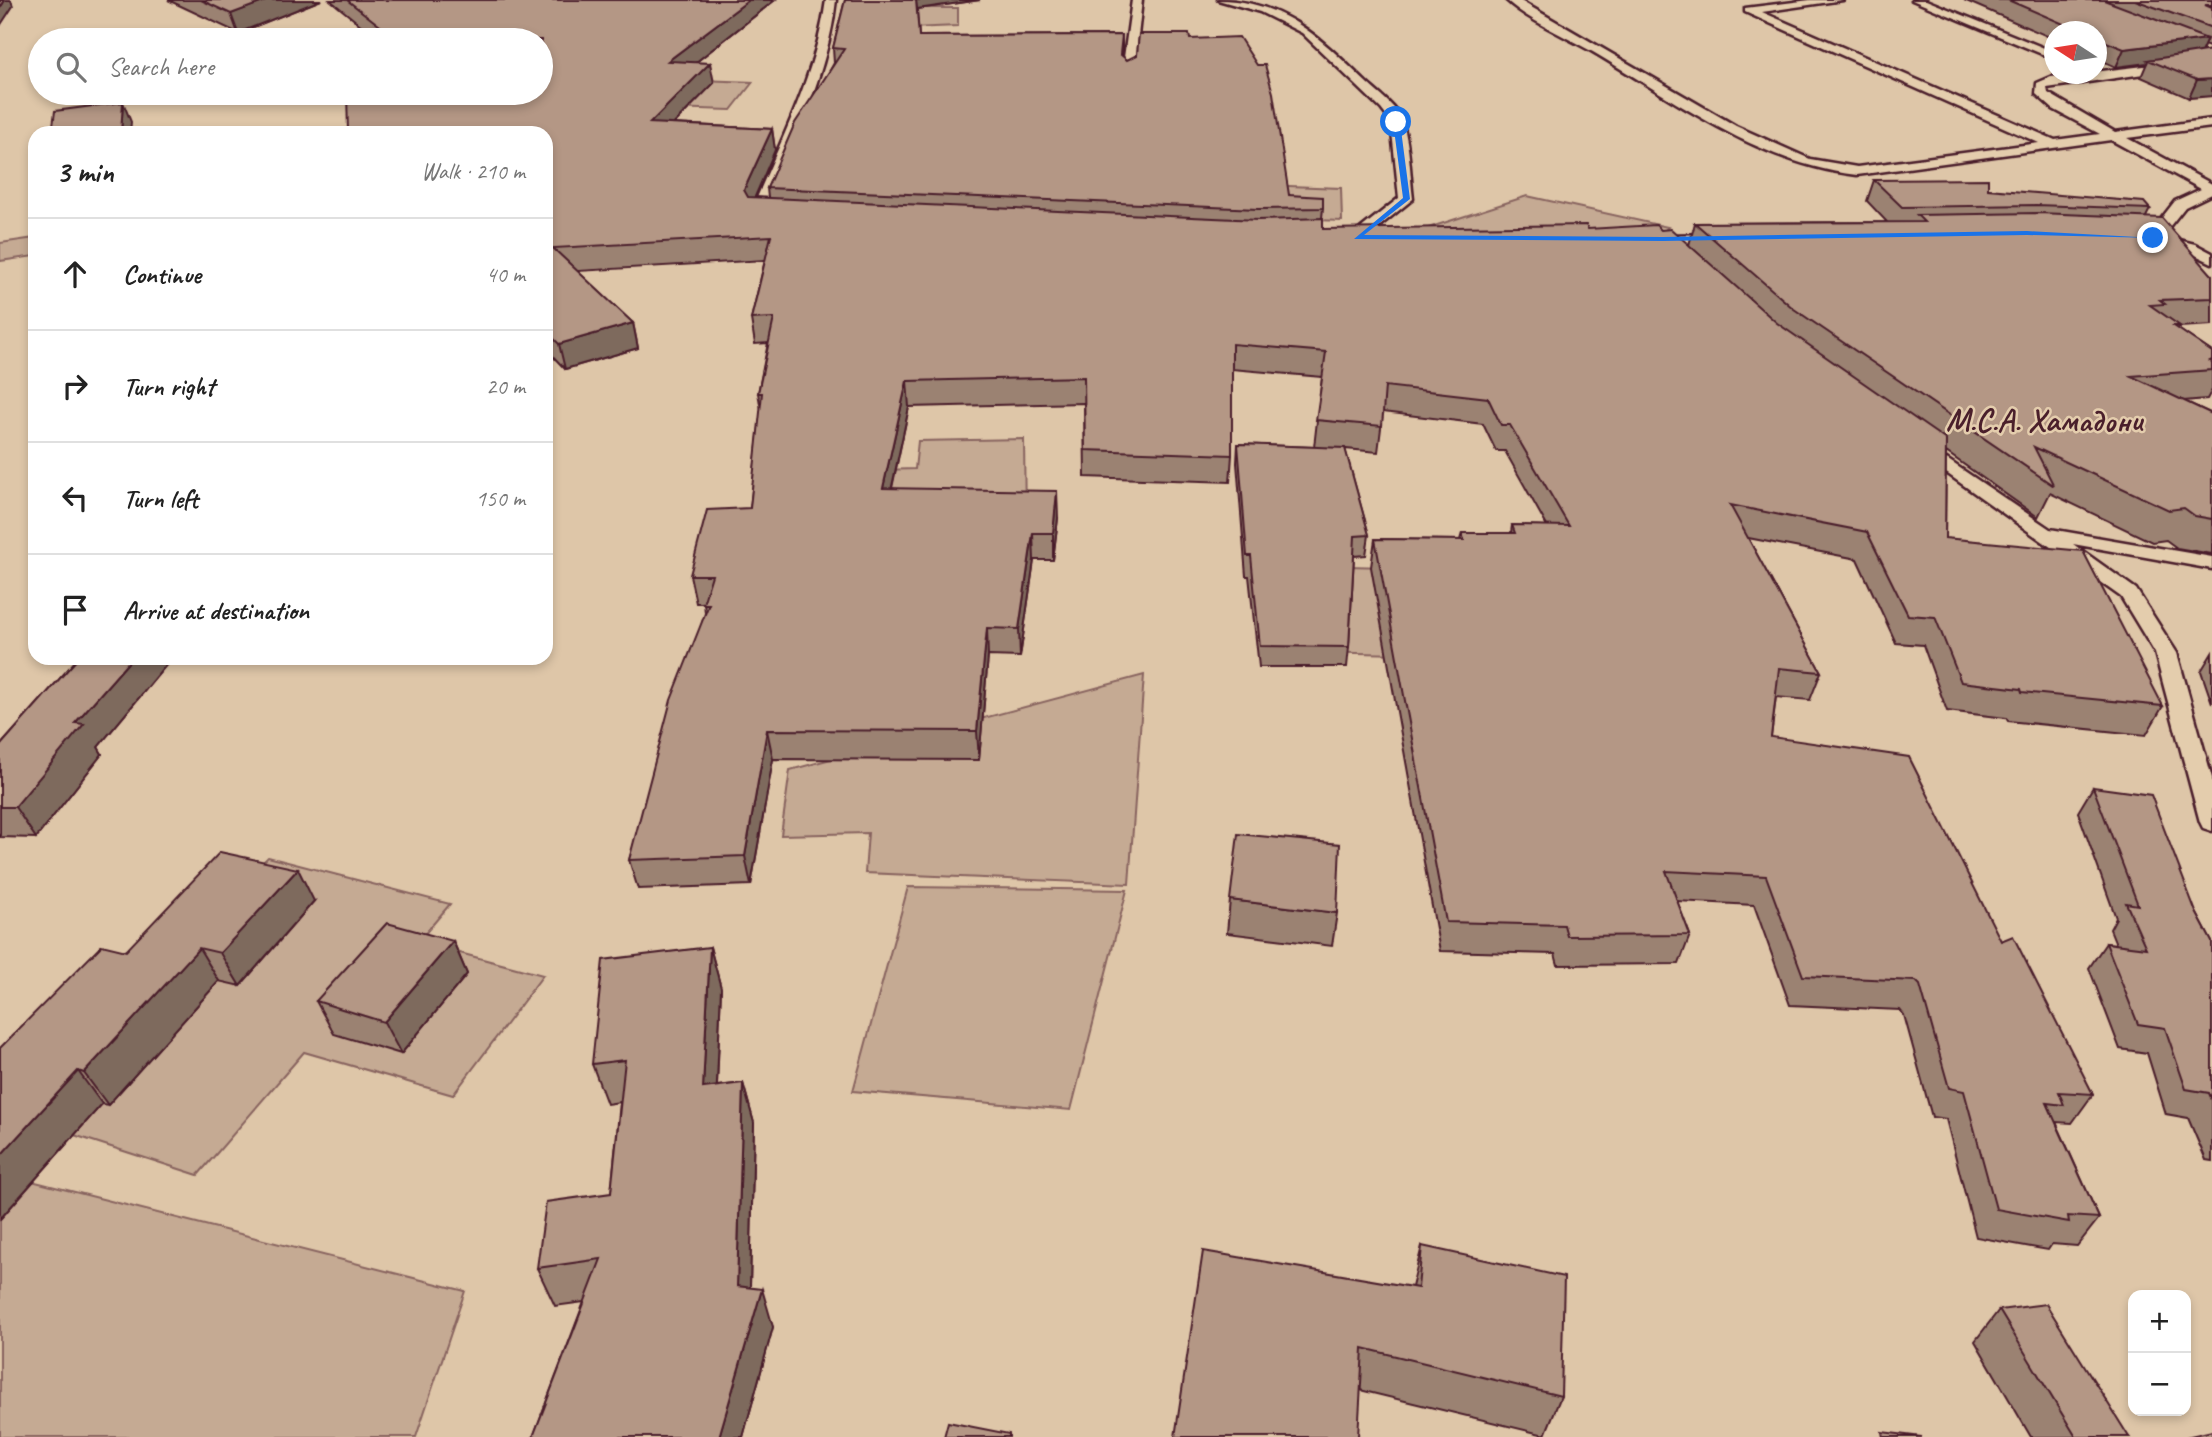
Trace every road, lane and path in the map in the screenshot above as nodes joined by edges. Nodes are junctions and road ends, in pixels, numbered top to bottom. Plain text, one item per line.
1 (831, 0) edge
2 (1137, 0) edge
3 (1223, 0) edge
4 (1511, 0) edge
5 (1838, 0) edge
6 (1917, 0) edge
7 (2199, 50) edge
8 (2044, 52) edge
9 (2212, 55) edge
10 (2212, 61) edge
11 (1128, 72) edge
12 (2107, 73) edge
13 (2045, 84) edge
14 (2212, 123) edge
15 (2113, 138) junction
16 (2053, 144) junction
17 (2211, 189) edge
18 (785, 215) edge
19 (1385, 237) edge
20 (1744, 237) edge
21 (2146, 238) joint
22 (1682, 256) edge
23 (2207, 266) edge
24 (1909, 438) edge
25 (2042, 533) junction
26 (2212, 563) edge
27 (2212, 822) edge

1 - 18 lane
2 - 11 lane
3 - 19 lane
4 - 16 lane
5 - 16 lane
6 - 8 lane
7 - 9 lane
10 - 12 lane
13 - 15 lane
14 - 15 lane
15 - 16 lane
15 - 17 lane
17 - 21 lane
20 - 22 lane
21 - 23 lane
24 - 25 lane
25 - 26 lane
25 - 27 lane

